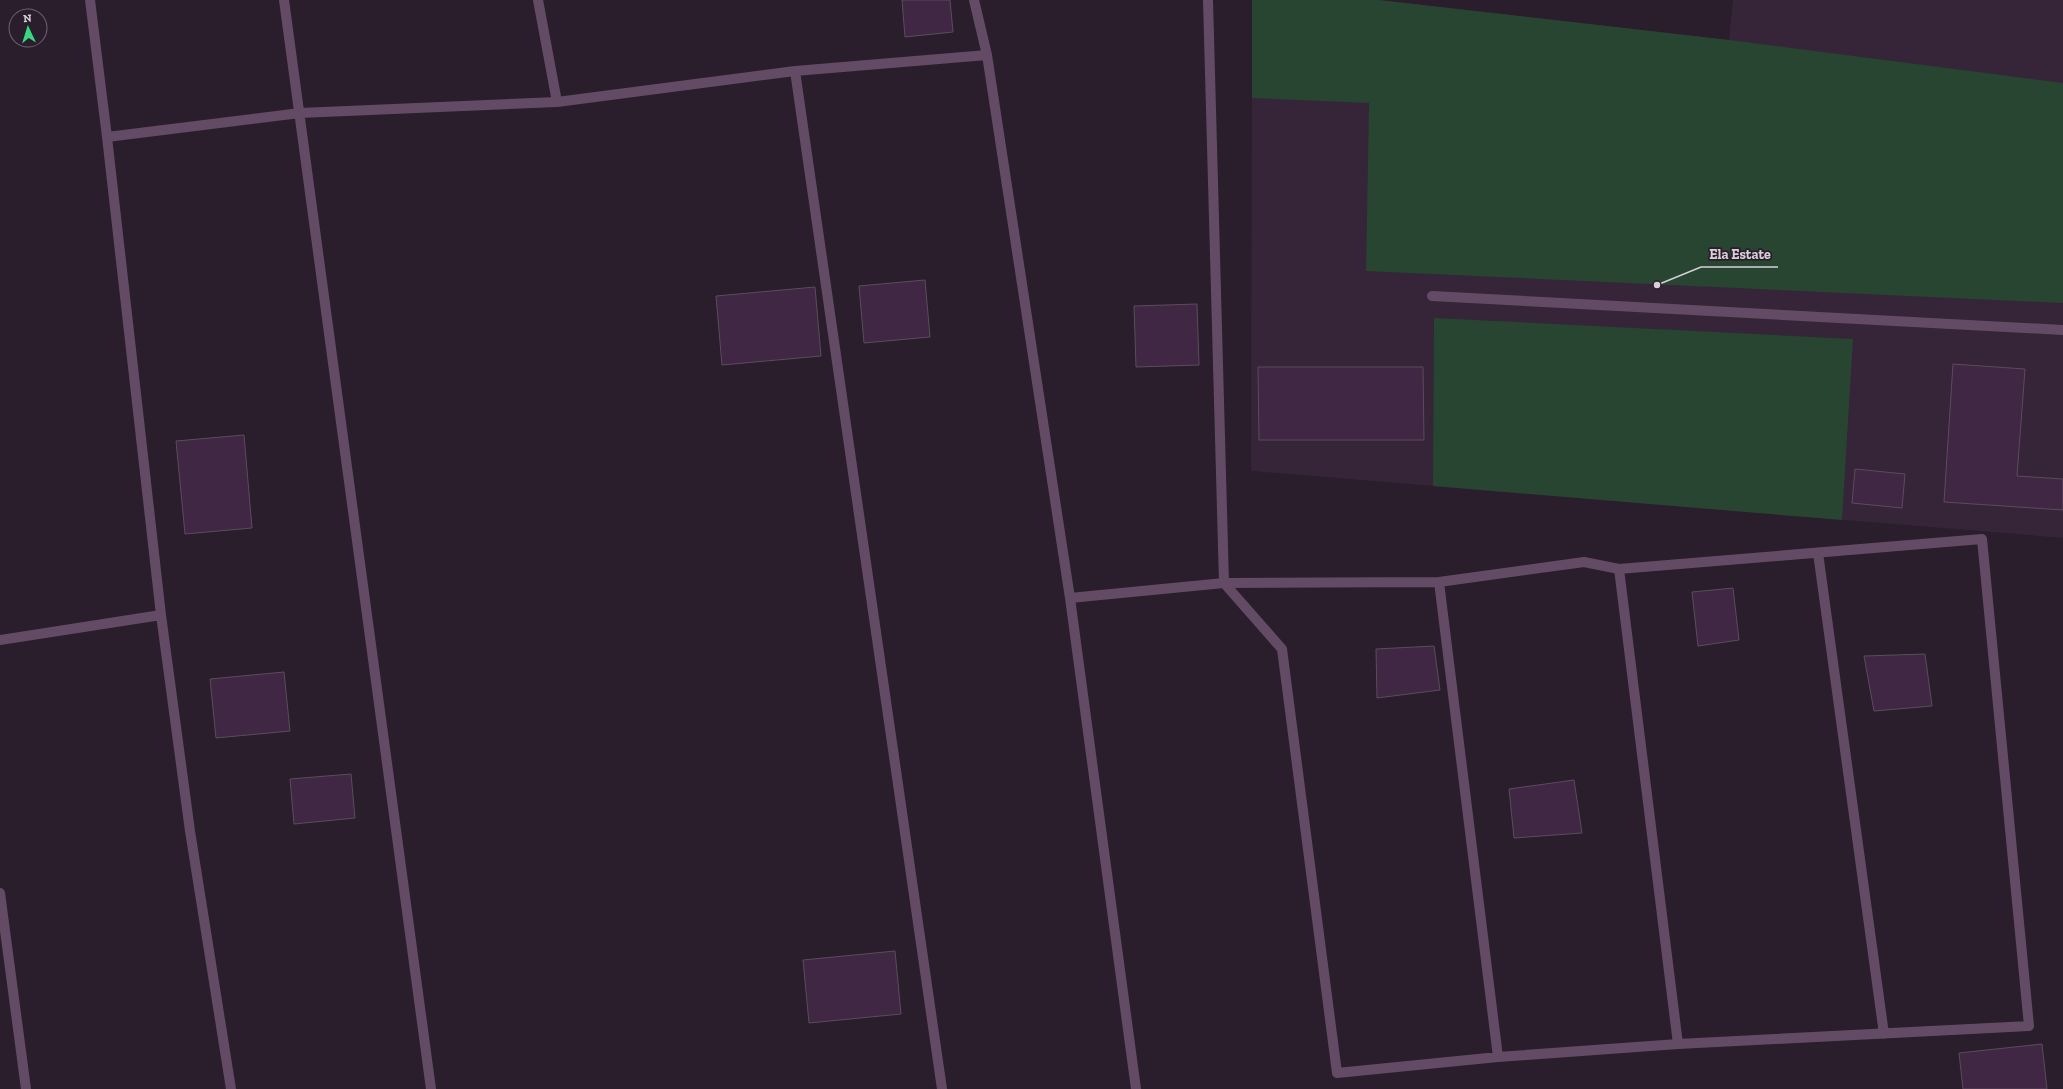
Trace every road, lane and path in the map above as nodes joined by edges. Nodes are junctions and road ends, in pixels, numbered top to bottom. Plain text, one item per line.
1 (90, 0) edge
2 (284, 0) edge
3 (538, 0) edge
4 (974, 0) edge
5 (1208, 0) edge
6 (987, 55) junction
7 (795, 71) junction
8 (557, 102) junction
9 (300, 113) junction
10 (107, 137) junction
11 (1432, 296) dead end
12 (2063, 330) edge
13 (1818, 553) junction
14 (1619, 569) junction
15 (1439, 582) junction
16 (1224, 583) junction
17 (1070, 598) junction
18 (161, 615) junction
19 (0, 640) edge
20 (0, 893) edge
21 (1884, 1034) junction
22 (1678, 1044) junction
23 (1498, 1057) junction
24 (26, 1089) edge
25 (231, 1089) edge
26 (431, 1089) edge
27 (942, 1089) edge
28 (1136, 1089) edge

1 - 10 street
2 - 9 street
3 - 8 street
4 - 6 street
5 - 16 street
6 - 7 street
6 - 17 street
7 - 8 street
7 - 27 street
8 - 9 street
9 - 10 street
9 - 26 street
10 - 18 street
11 - 12 street
13 - 14 street
13 - 21 street
13 - 21 street
14 - 15 street
14 - 22 street
15 - 16 street
15 - 23 street
16 - 17 street
16 - 23 street
17 - 28 street
18 - 19 street
18 - 25 street
20 - 24 street
21 - 22 street
22 - 23 street

